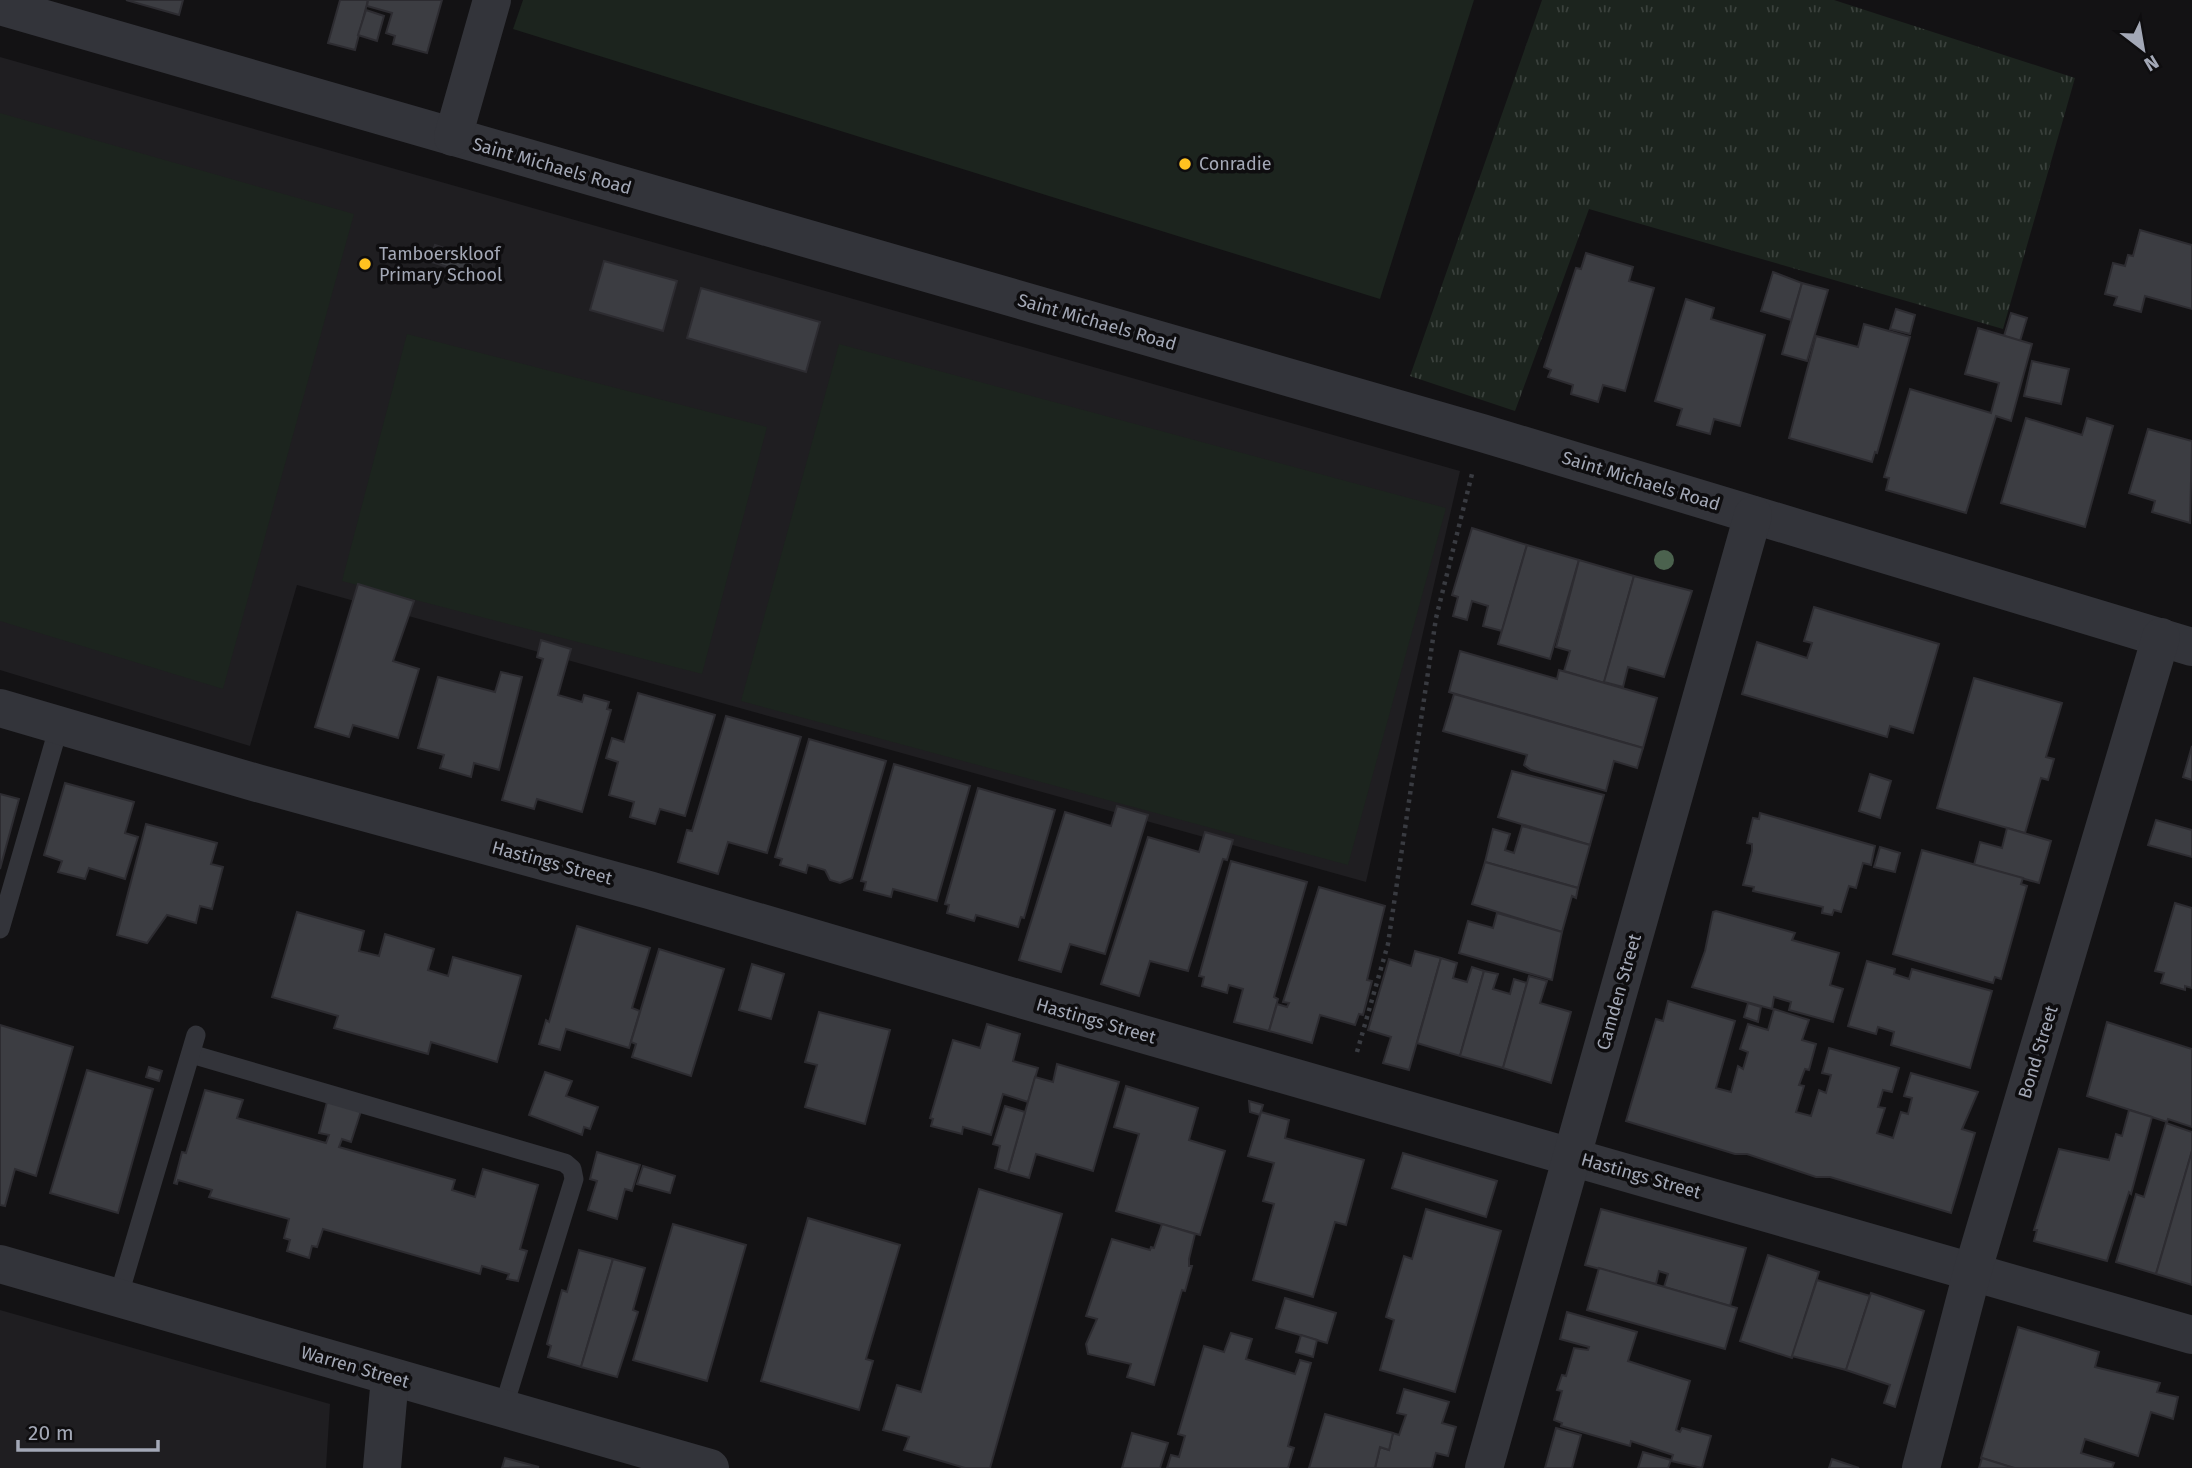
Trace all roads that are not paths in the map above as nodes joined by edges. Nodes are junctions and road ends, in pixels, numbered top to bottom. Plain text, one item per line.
1 (492, 0) edge
2 (0, 6) edge
3 (41, 8) edge
4 (453, 137) junction
5 (1753, 515) junction
6 (2176, 642) edge
7 (0, 708) edge
8 (59, 726) junction
9 (0, 929) edge
10 (1573, 1156) junction
11 (0, 1264) edge
12 (1972, 1273) junction
13 (118, 1298) junction
14 (2192, 1335) edge
15 (390, 1377) junction
16 (503, 1409) junction
17 (382, 1468) edge
18 (710, 1468) edge
19 (1484, 1468) edge
20 (1921, 1468) edge

1 - 4 street
2 - 3 street, Saint Michaels Road
3 - 4 street, Saint Michaels Road
4 - 5 street, Saint Michaels Road
5 - 6 street, Saint Michaels Road
5 - 10 street, Camden Street
6 - 12 street, Bond Street
7 - 8 street, Hastings Street
8 - 9 lane
8 - 10 street, Hastings Street
10 - 12 street, Hastings Street
10 - 19 street, Camden Street
11 - 13 street, Warren Street
12 - 14 street, Hastings Street
12 - 20 street, Bond Street
13 - 15 street, Warren Street
13 - 16 lane
15 - 16 street, Warren Street
15 - 17 street
16 - 18 street, Warren Street

